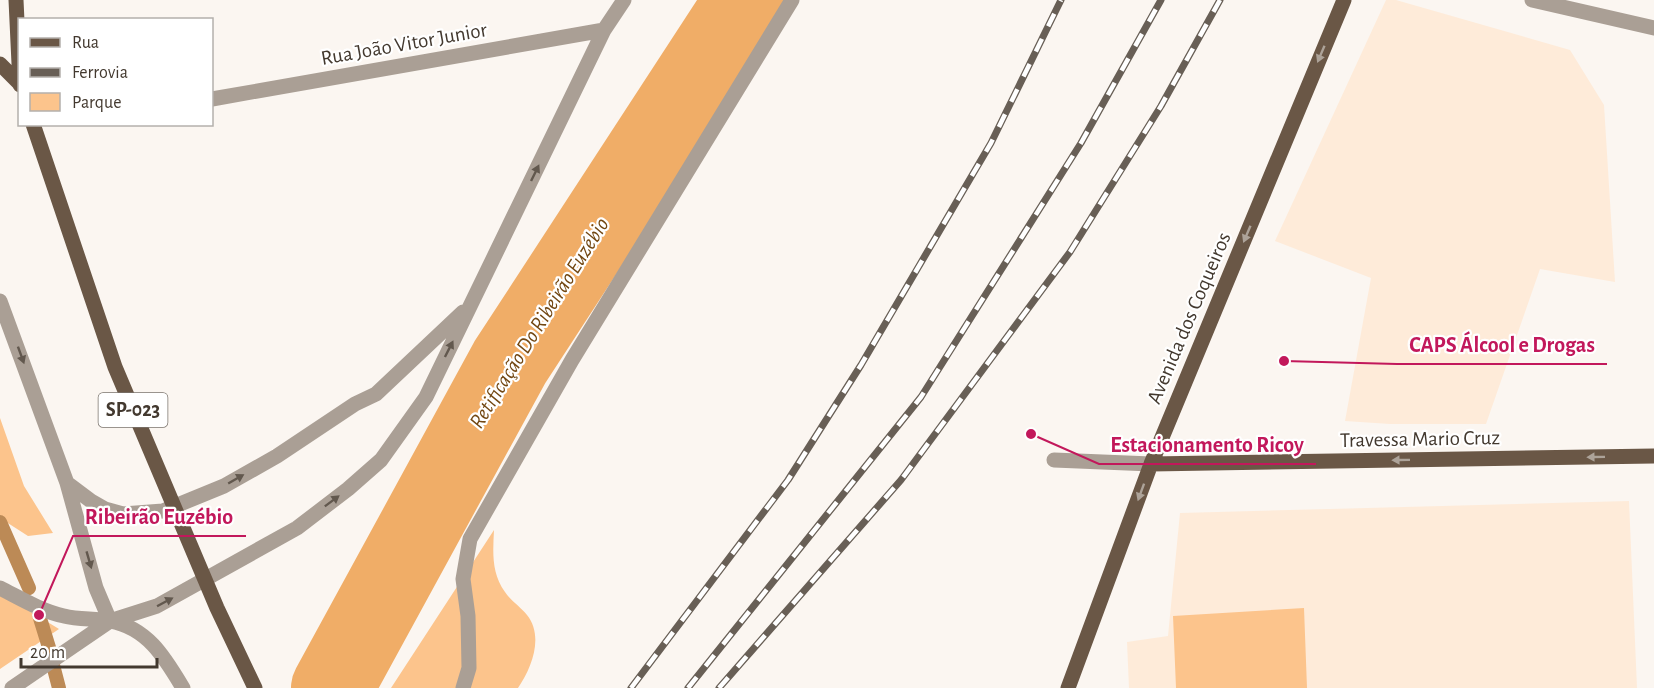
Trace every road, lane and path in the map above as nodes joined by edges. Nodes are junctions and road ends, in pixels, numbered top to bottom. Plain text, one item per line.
1 (16, 0) edge
2 (624, 0) edge
3 (792, 0) edge
4 (1344, 0) edge
5 (1532, 0) edge
6 (1654, 28) edge
7 (604, 30) junction
8 (18, 55) edge
9 (0, 64) edge
10 (18, 82) edge
11 (213, 99) edge
12 (34, 126) edge
13 (0, 301) edge
14 (472, 304) junction
15 (1654, 456) edge
16 (1054, 460) dead end
17 (1151, 464) junction
18 (67, 483) junction
19 (0, 588) edge
20 (110, 621) junction
21 (12, 688) edge
22 (183, 688) edge
23 (255, 688) edge
24 (462, 688) edge
25 (1068, 688) edge

1 - 8 main road
2 - 7 street
3 - 24 street
4 -> 17 main road, Avenida dos Coqueiros
5 - 6 street
7 - 11 street, Rua João Vitor Junior
14 -> 7 street
9 - 10 main road
12 - 23 main road, SP-023, bridge
13 -> 18 street
18 -> 14 street
20 -> 14 street
15 -> 17 main road, Travessa Mario Cruz
16 - 17 street
17 -> 25 main road, Avenida dos Coqueiros
18 -> 20 street
19 - 20 street
20 - 21 street
20 - 22 street

